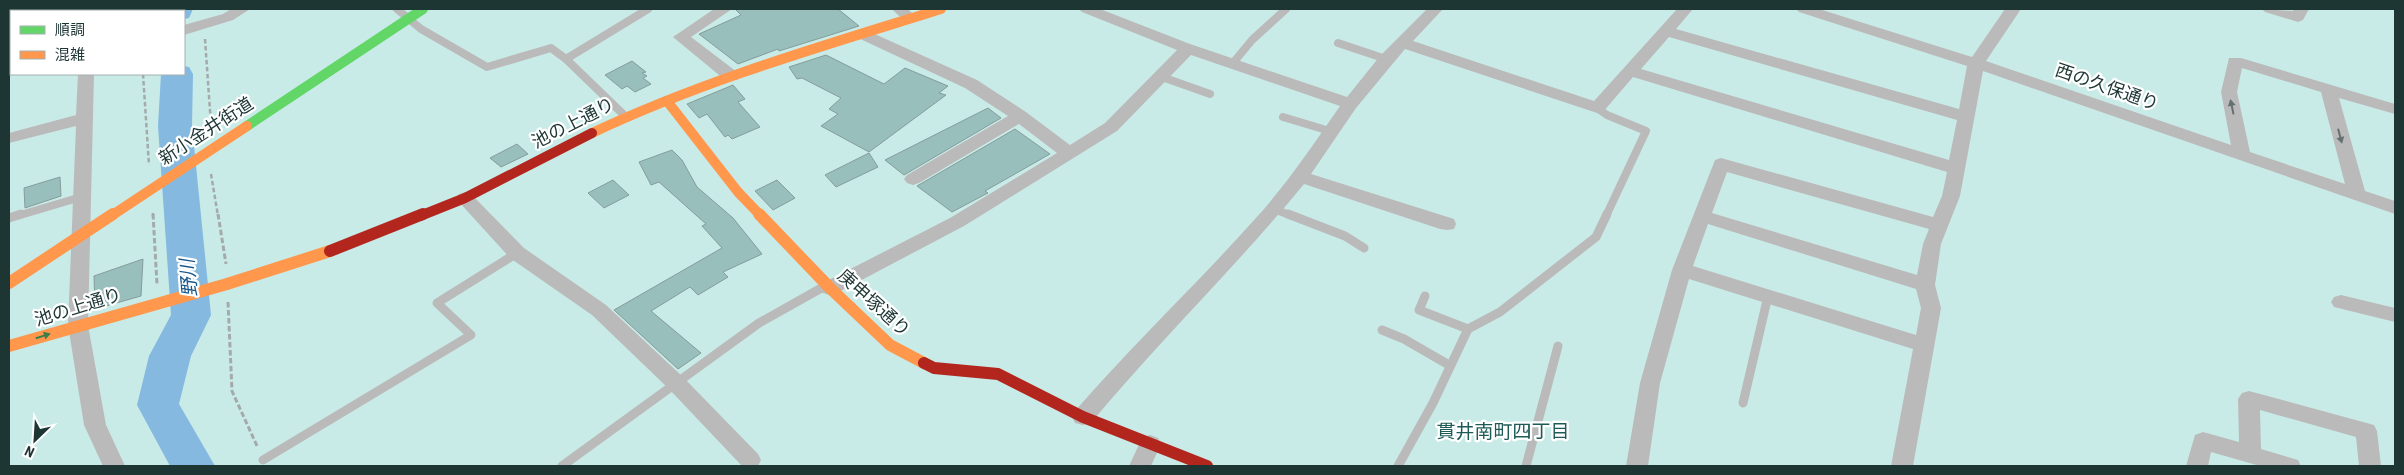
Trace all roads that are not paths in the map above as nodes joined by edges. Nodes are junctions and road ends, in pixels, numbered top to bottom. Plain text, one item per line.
1 (242, 9) edge
2 (397, 9) edge
3 (423, 9) edge
4 (648, 9) edge
5 (724, 9) edge
6 (941, 9) edge
7 (1087, 9) edge
8 (1286, 9) edge
9 (1435, 9) edge
10 (1684, 9) edge
11 (1804, 9) edge
12 (2012, 9) edge
13 (2270, 9) edge
14 (2301, 9) edge
15 (905, 14) edge
16 (408, 19) junction
17 (204, 24) joint
18 (185, 30) edge
19 (1665, 31) junction
20 (862, 34) junction
21 (1338, 43) dead end
22 (1403, 43) junction
23 (1187, 49) junction
24 (566, 59) junction
25 (1386, 59) junction
26 (1233, 63) junction
27 (1976, 63) junction
28 (1630, 71) junction
29 (86, 75) edge
30 (731, 76) junction
31 (1162, 77) junction
32 (2328, 88) junction
33 (1210, 94) dead end
34 (666, 101) junction
35 (1350, 104) junction
36 (1597, 108) junction
37 (2395, 109) edge
38 (625, 116) junction
39 (1020, 116) junction
40 (1283, 117) dead end
41 (1966, 117) junction
42 (84, 118) junction
43 (1333, 132) junction
44 (9, 138) edge
45 (1070, 153) junction
46 (2242, 154) junction
47 (1954, 168) junction
48 (1300, 177) junction
49 (913, 179) dead end
50 (2357, 195) junction
51 (81, 197) junction
52 (465, 198) junction
53 (2395, 208) edge
54 (1274, 209) junction
55 (1702, 216) junction
56 (9, 218) edge
57 (1447, 224) dead end
58 (1939, 225) junction
59 (81, 234) junction
60 (1364, 248) dead end
61 (517, 253) junction
62 (1682, 270) junction
63 (9, 283) edge
64 (1925, 285) junction
65 (828, 286) junction
66 (1425, 296) dead end
67 (1768, 296) junction
68 (2340, 302) dead end
69 (2395, 315) edge
70 (78, 325) junction
71 (1468, 329) junction
72 (1382, 330) dead end
73 (1925, 345) junction
74 (9, 346) edge
75 (1558, 346) dead end
76 (1450, 364) junction
77 (676, 383) junction
78 (1743, 403) dead end
79 (1082, 417) junction
80 (1150, 444) junction
81 (2250, 455) junction
82 (263, 460) road end
83 (752, 463) edge
84 (114, 466) edge
85 (562, 466) edge
86 (1140, 466) edge
87 (1207, 466) edge
88 (1398, 466) edge
89 (1526, 466) edge
90 (1637, 466) edge
91 (1902, 466) edge
92 (2197, 466) edge
93 (2290, 466) edge
94 (2370, 466) edge

1 - 17 street
2 - 16 lane
3 - 16 street, 新小金井街道
4 - 24 lane
5 - 30 street
6 - 15 street, 池の上通り
7 - 23 street
8 - 26 lane
9 - 22 street
10 - 19 street
11 - 27 street, 西の久保通り
12 - 27 street
13 - 14 street
15 - 20 street, 池の上通り
16 - 24 lane
16 - 59 street, 新小金井街道
17 - 18 street
19 - 28 street
19 - 41 street
20 - 30 street, 池の上通り
20 - 39 street
21 - 25 lane
22 - 25 street
22 - 36 street
23 - 26 street
23 - 31 street
24 - 38 lane
25 - 35 street
26 - 35 street
27 - 41 street
27 - 46 street, 西の久保通り
28 - 36 street
28 - 47 street
29 - 42 street
30 - 34 street, 池の上通り
31 - 33 lane
31 - 45 street
32 - 37 street
46 -> 32 street
32 -> 50 street
34 - 38 street, 池の上通り
34 - 65 street, 庚申塚通り
35 - 43 street
36 - 71 lane
38 - 52 street, 池の上通り
39 - 45 street
39 - 49 street
40 - 43 lane
41 - 47 street
42 - 44 street
42 - 51 street
43 - 48 street
45 - 65 street
46 - 50 street, 西の久保通り
47 - 58 street
48 - 54 street
48 - 57 street
50 - 53 street, 西の久保通り
51 - 56 lane
51 - 59 street
52 - 61 street
52 - 70 street, 池の上通り
54 - 60 lane
54 - 79 street
55 - 58 street
55 - 62 street
55 - 64 street
58 - 64 street
59 - 63 street, 新小金井街道
59 - 70 street
61 - 77 street
61 - 82 lane
62 - 67 street
62 - 90 street
64 - 73 street
65 - 77 lane
65 - 79 street, 庚申塚通り
66 - 71 lane
67 - 73 street
67 - 78 lane
68 - 69 street
74 -> 70 street, 池の上通り
70 - 84 street
71 - 76 lane
72 - 76 lane
73 - 91 street
75 - 89 lane
76 - 88 lane
77 - 83 street
77 - 85 lane
79 - 80 street, 庚申塚通り
80 - 86 street
80 - 87 street, 庚申塚通り
81 - 92 street
81 - 93 street
81 - 94 street

